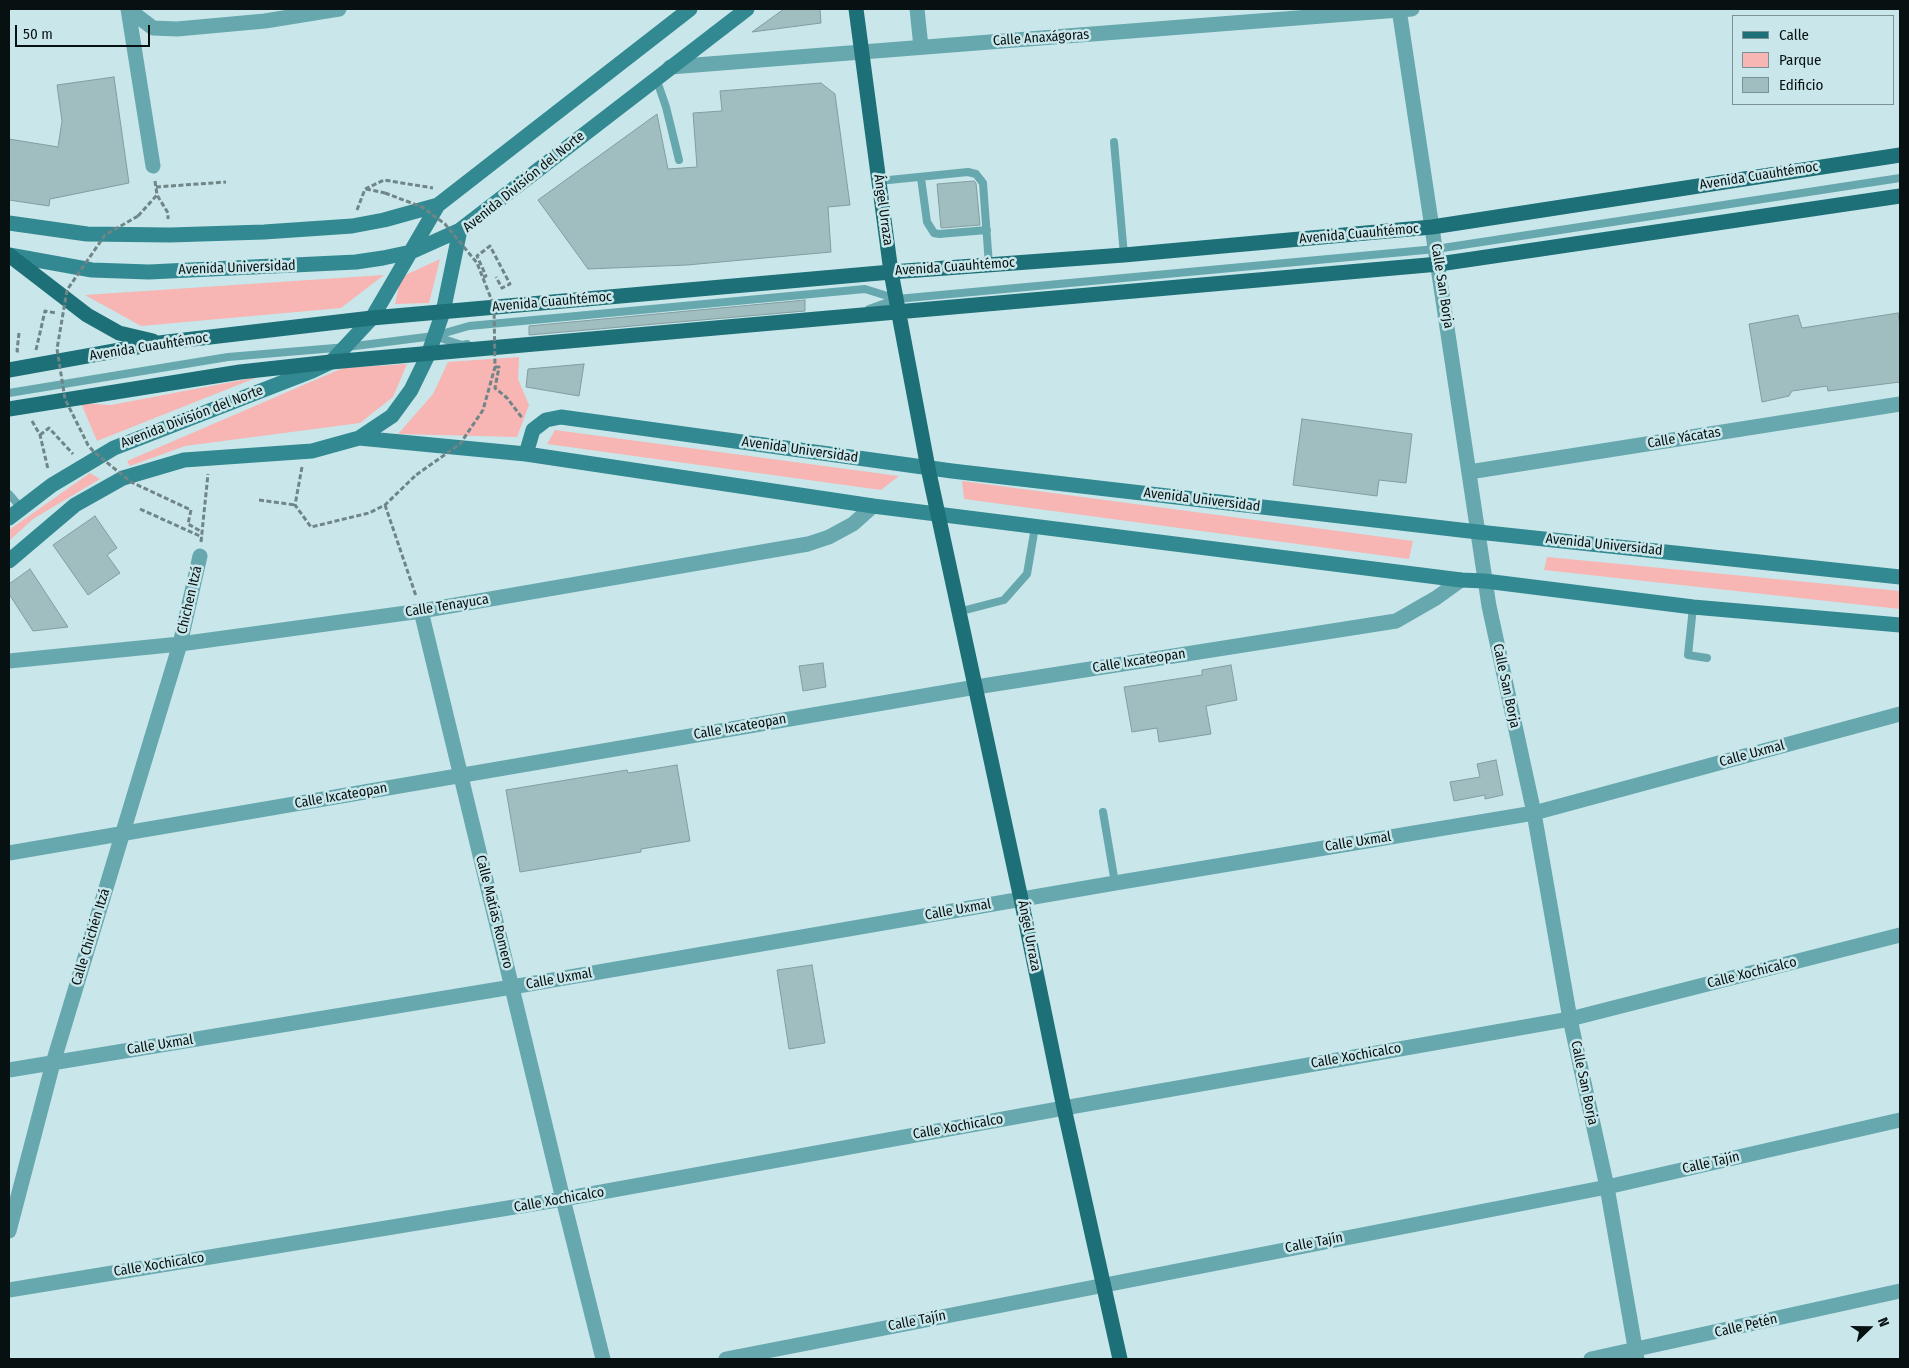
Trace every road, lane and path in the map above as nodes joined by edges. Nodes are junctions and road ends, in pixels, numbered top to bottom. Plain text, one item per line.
1 (128, 9) edge
2 (339, 9) edge
3 (690, 9) edge
4 (747, 9) edge
5 (856, 9) edge
6 (916, 9) edge
7 (1404, 9) edge
8 (921, 47) junction
9 (861, 51) junction
10 (670, 67) junction
11 (656, 78) junction
12 (1114, 142) dead end
13 (1900, 154) edge
14 (679, 160) dead end
15 (153, 166) joint
16 (921, 178) junction
17 (1900, 178) edge
18 (879, 181) junction
19 (226, 182) dead end
20 (156, 187) junction
21 (459, 188) junction
22 (365, 189) junction
23 (157, 195) junction
24 (1900, 196) edge
25 (438, 205) junction
26 (9, 223) edge
27 (352, 226) junction
28 (1432, 227) junction
29 (460, 230) junction
30 (987, 230) junction
31 (170, 234) junction
32 (1436, 249) junction
33 (411, 252) junction
34 (9, 255) edge
35 (1124, 255) junction
36 (1439, 264) junction
37 (989, 265) junction
38 (891, 272) junction
39 (483, 277) junction
40 (496, 277) dead end
41 (898, 306) junction
42 (443, 312) junction
43 (63, 314) junction
44 (372, 318) junction
45 (19, 333) dead end
46 (434, 336) junction
47 (159, 343) junction
48 (36, 345) dead end
49 (346, 347) junction
50 (26, 352) dead end
51 (428, 355) junction
52 (331, 362) junction
53 (495, 367) junction
54 (9, 370) edge
55 (9, 393) edge
56 (1900, 404) edge
57 (16, 407) edge
58 (522, 418) dead end
59 (40, 435) junction
60 (360, 438) junction
61 (81, 450) dead end
62 (305, 451) junction
63 (526, 454) junction
64 (210, 458) junction
65 (928, 468) junction
66 (1469, 472) junction
67 (52, 485) junction
68 (9, 494) edge
69 (259, 500) dead end
70 (295, 505) junction
71 (386, 505) junction
72 (872, 506) junction
73 (21, 508) junction
74 (140, 509) dead end
75 (937, 514) junction
76 (9, 518) edge
77 (1036, 527) junction
78 (202, 532) junction
79 (1478, 532) junction
80 (202, 537) junction
81 (200, 556) joint
82 (9, 561) edge
83 (1900, 577) edge
84 (1461, 580) junction
85 (1485, 581) junction
86 (1693, 607) junction
87 (421, 610) junction
88 (958, 612) junction
89 (1900, 624) edge
90 (180, 644) junction
91 (1708, 658) dead end
92 (9, 661) edge
93 (976, 687) junction
94 (1900, 714) edge
95 (461, 775) junction
96 (1103, 812) dead end
97 (1534, 813) junction
98 (122, 834) junction
99 (9, 853) edge
100 (1115, 883) junction
101 (1022, 899) junction
102 (1900, 935) edge
103 (512, 987) junction
104 (1570, 1019) junction
105 (53, 1063) junction
106 (9, 1070) edge
107 (1064, 1108) junction
108 (1900, 1120) edge
109 (1607, 1187) junction
110 (563, 1200) junction
111 (9, 1231) edge
112 (1104, 1284) junction
113 (9, 1290) edge
114 (1900, 1291) edge
115 (1637, 1355) edge
116 (603, 1359) edge
117 (726, 1359) edge
118 (1120, 1359) edge
119 (1591, 1359) edge

1 - 2 street
1 - 15 street
3 - 21 main road, Avenida División del Norte
4 - 10 main road, Avenida División del Norte
5 - 9 main road, Ángel Urraza
6 - 8 street
7 - 8 street, Calle Anaxágoras
7 - 28 street, Calle San Borja
8 - 9 street, Calle Anaxágoras
9 - 10 street, Calle Anaxágoras
9 - 18 main road, Ángel Urraza
10 - 11 main road, Avenida División del Norte
11 - 14 lane
11 - 29 main road, Avenida División del Norte
12 - 35 lane
13 - 28 main road, Avenida Cuauhtémoc
15 - 20 path
16 - 18 lane
16 - 30 lane
16 - 30 lane
17 - 32 lane
18 - 38 main road, Ángel Urraza
19 - 20 path
20 - 23 path
21 - 22 path
21 - 25 main road, Avenida División del Norte
22 - 27 path
22 - 39 path, bridge
23 - 31 path
23 - 43 path, bridge
24 - 36 main road
25 - 27 main road
25 - 33 main road, Avenida División del Norte
26 - 31 main road
27 - 31 main road
28 - 32 street, Calle San Borja
28 - 35 main road, Avenida Cuauhtémoc
29 - 33 main road, Avenida Universidad
29 - 42 main road, Avenida División del Norte
30 - 37 lane
32 - 36 street, Calle San Borja
32 - 41 lane
33 - 34 main road, Avenida Universidad
33 - 44 main road, Avenida División del Norte
34 - 47 main road
35 - 37 main road, Avenida Cuauhtémoc
36 - 41 main road
36 - 66 street, Calle San Borja
37 - 38 main road, Avenida Cuauhtémoc
38 - 41 main road, Ángel Urraza
38 - 42 main road, Avenida Cuauhtémoc
39 - 40 path
39 - 53 path, bridge
41 - 46 lane
41 - 46 lane
41 - 51 main road
41 - 65 main road, Ángel Urraza
42 - 44 main road, Avenida Cuauhtémoc
42 - 46 main road, Avenida División del Norte
43 - 48 path
43 - 78 path, bridge
44 - 47 main road, Avenida Cuauhtémoc
44 - 49 main road, Avenida División del Norte
45 - 50 path
46 - 49 lane
46 - 51 main road, Avenida División del Norte
47 - 54 main road, Avenida Cuauhtémoc
49 - 52 main road, Avenida División del Norte
49 - 55 lane
51 - 52 main road
51 - 60 main road, Avenida División del Norte
52 - 57 main road
52 - 67 main road, Avenida División del Norte
53 - 58 path
53 - 71 path, bridge
56 - 66 street, Calle Yácatas
57 - 59 path
59 - 61 path
59 - 67 path
60 - 62 main road, Avenida División del Norte
60 - 63 main road
62 - 64 main road, Avenida División del Norte
62 - 70 path
63 - 65 main road, Avenida Universidad
63 - 72 main road
64 - 78 path
64 - 82 main road, Avenida División del Norte
65 - 75 main road, Ángel Urraza
65 - 79 main road, Avenida Universidad
66 - 79 street, Calle San Borja
67 - 73 main road, Avenida División del Norte
68 - 73 lane
69 - 70 path
70 - 71 path
71 - 87 path
72 - 75 main road
72 - 87 street, Calle Tenayuca
73 - 76 main road, Avenida División del Norte
74 - 80 path
75 - 77 main road
75 - 88 main road, Ángel Urraza
77 - 84 main road
77 - 88 lane
78 - 80 path
79 - 83 main road, Avenida Universidad
79 - 85 street, Calle San Borja
80 - 81 path
81 - 90 street, Chichen Itzá
84 - 85 main road
84 - 93 street, Calle Ixcateopan
85 - 86 main road
85 - 97 street, Calle San Borja
86 - 89 main road
86 - 91 lane
87 - 90 street, Calle Tenayuca
87 - 95 street, Calle Matías Romero
88 - 93 main road, Ángel Urraza
90 - 92 street, Calle Tenayuca
90 - 98 street, Calle Chichén Itzá
93 - 95 street, Calle Ixcateopan
93 - 101 main road, Ángel Urraza
94 - 97 street, Calle Uxmal
95 - 98 street, Calle Ixcateopan
95 - 103 street, Calle Matías Romero
96 - 100 lane
97 - 100 street, Calle Uxmal
97 - 104 street, Calle San Borja
98 - 99 street, Calle Ixcateopan
98 - 105 street, Calle Chichén Itzá
100 - 101 street, Calle Uxmal
101 - 103 street, Calle Uxmal
101 - 107 main road, Ángel Urraza
102 - 104 street, Calle Xochicalco
103 - 105 street, Calle Uxmal
103 - 110 street, Calle Matías Romero
104 - 107 street, Calle Xochicalco
104 - 109 street, Calle San Borja
105 - 106 street, Calle Uxmal
105 - 111 street, Calle Chichén Itzá
107 - 110 street, Calle Xochicalco
107 - 112 main road, Ángel Urraza
108 - 109 street, Calle Tajín
109 - 112 street, Calle Tajín
109 - 115 street, Calle San Borja
110 - 113 street, Calle Xochicalco
110 - 116 street, Calle Matías Romero
112 - 117 street, Calle Tajín
112 - 118 main road, Ángel Urraza
114 - 115 street, Calle Petén
115 - 119 street, Calle Petén

